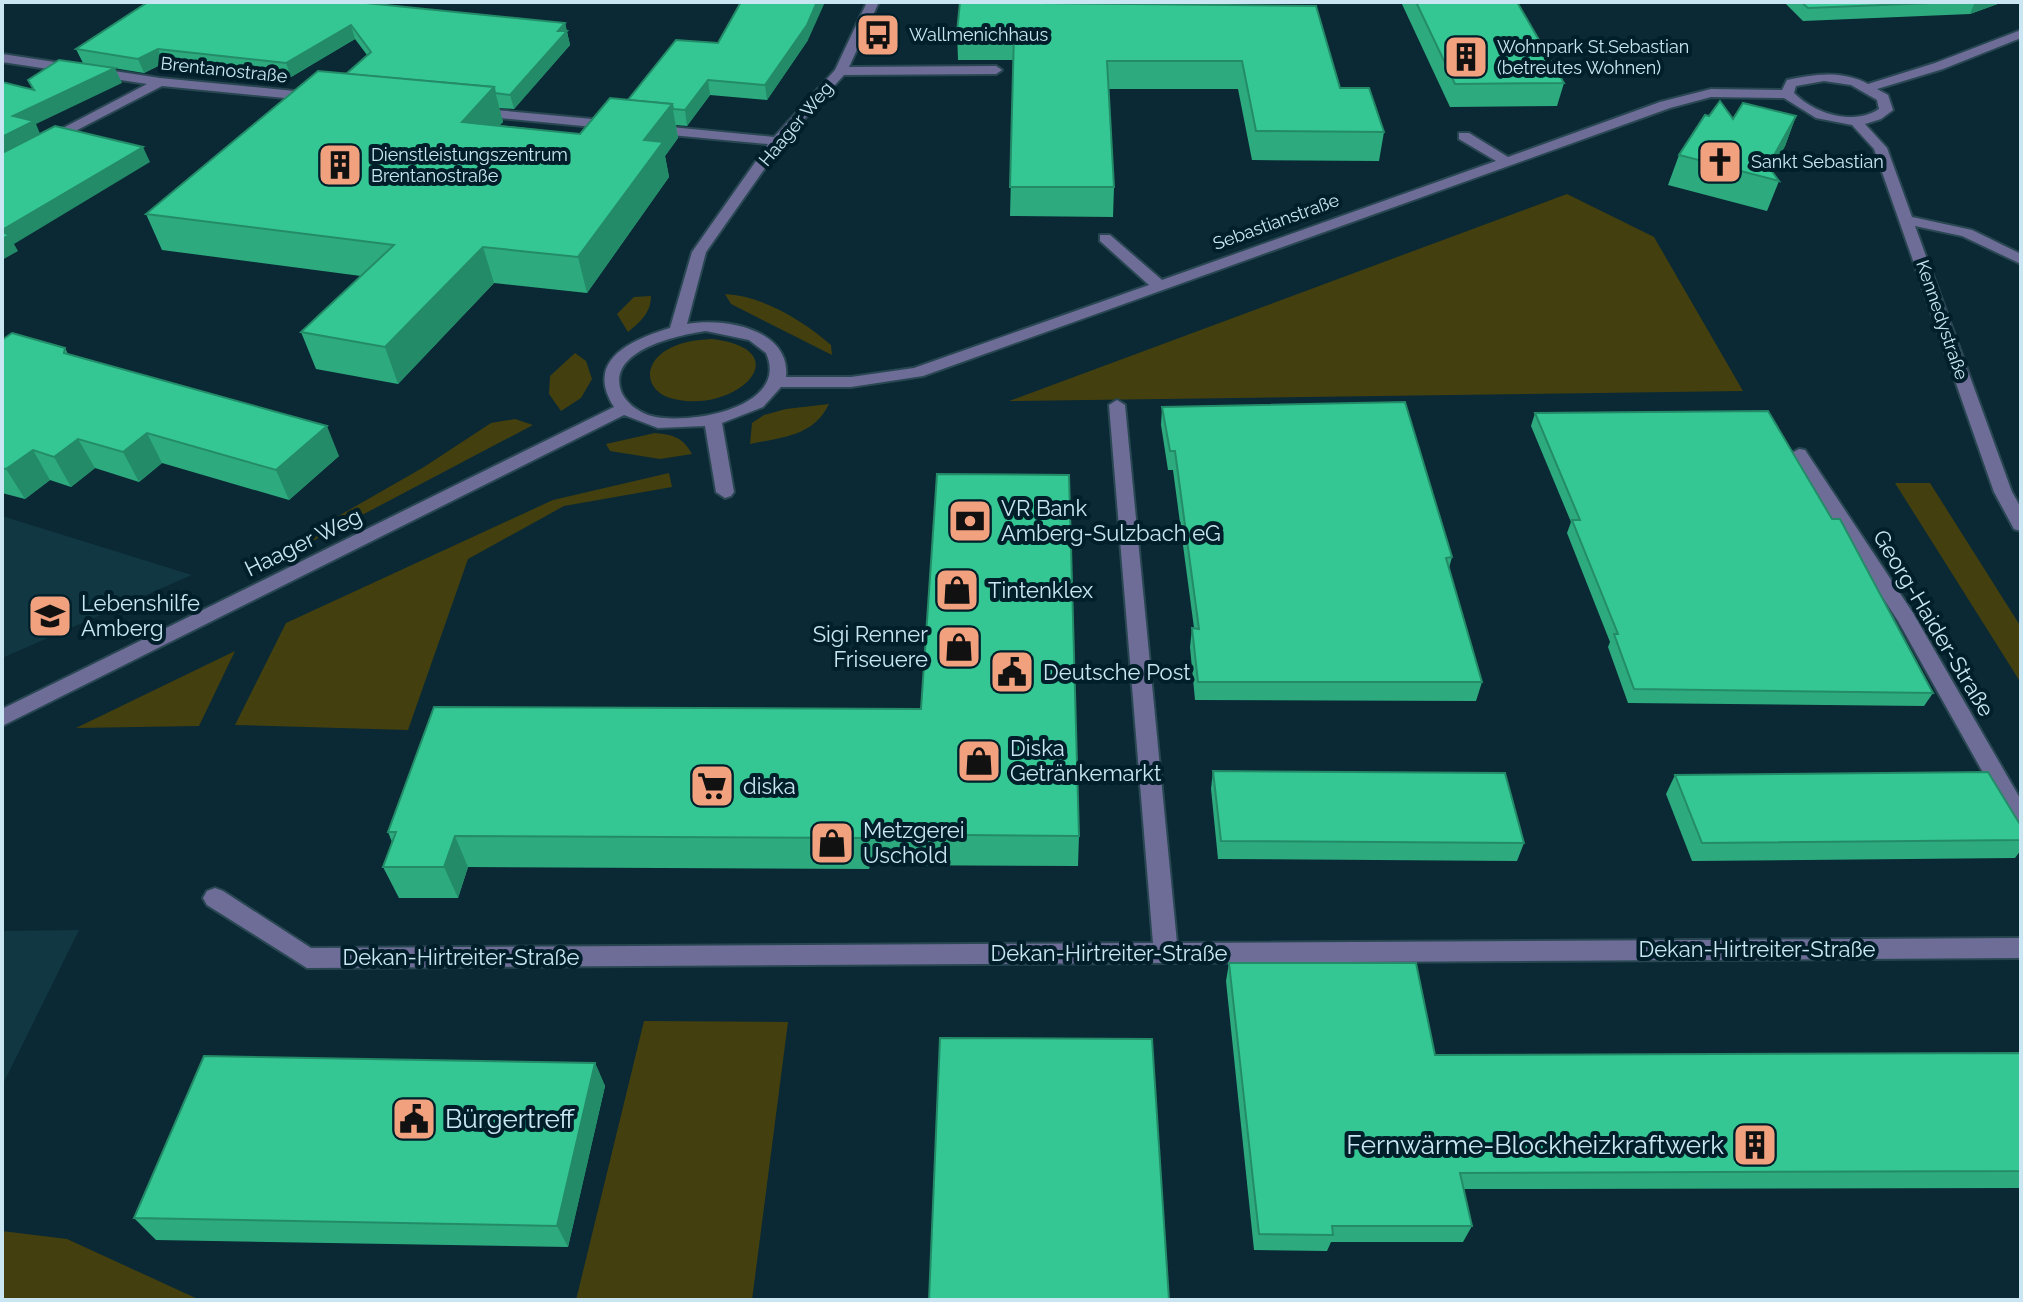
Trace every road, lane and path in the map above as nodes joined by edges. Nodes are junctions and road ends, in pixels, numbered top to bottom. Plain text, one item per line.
1 (873, 2) edge
2 (2021, 34) edge
3 (2, 58) edge
4 (996, 70) edge
5 (841, 71) junction
6 (160, 82) junction
7 (1868, 88) junction
8 (1787, 94) junction
9 (334, 99) edge
10 (460, 111) edge
11 (1855, 120) junction
12 (1464, 136) dead end
13 (777, 141) junction
14 (1504, 160) junction
15 (2, 165) edge
16 (1906, 220) junction
17 (1105, 238) dead end
18 (2021, 260) edge
19 (1158, 285) junction
20 (678, 329) junction
21 (777, 382) junction
22 (1117, 405) dead end
23 (625, 408) junction
24 (713, 422) junction
25 (1799, 454) dead end
26 (725, 492) dead end
27 (2021, 525) edge
28 (2, 718) edge
29 (2021, 820) edge
30 (215, 898) dead end
31 (2021, 948) edge
32 (1166, 953) junction

1 - 5 street, Haager Weg
2 - 7 street
3 - 6 street, Brentanostraße
4 - 5 street
5 - 13 street, Haager Weg
6 - 9 street, Brentanostraße
6 - 15 street
7 - 8 street
7 - 11 street
8 - 11 street
8 - 14 street, Sebastianstraße
10 - 13 street
11 - 16 street, Kennedystraße
12 - 14 street
13 - 20 street, Haager Weg
14 - 19 street, Sebastianstraße
16 - 18 street
16 - 27 street, Kennedystraße
17 - 19 street
19 - 21 street, Sebastianstraße
20 - 21 street
20 - 23 street
21 - 24 street
22 - 32 street
23 - 24 street
23 - 28 street, Haager Weg
24 - 26 street
25 - 29 street, Georg-Haider-Straße
30 - 32 street, Dekan-Hirtreiter-Straße
31 - 32 street, Dekan-Hirtreiter-Straße

